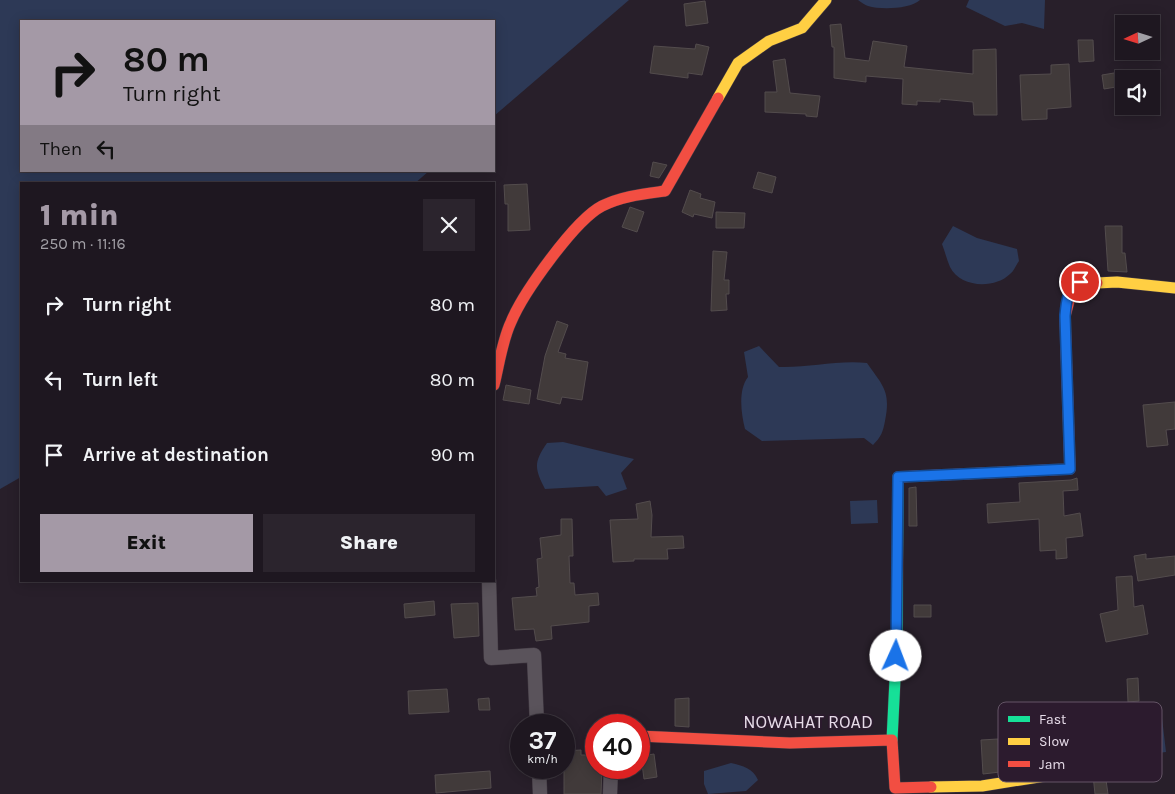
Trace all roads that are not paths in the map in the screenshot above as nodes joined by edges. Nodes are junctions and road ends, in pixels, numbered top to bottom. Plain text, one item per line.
1 (826, 0) edge
2 (1175, 288) edge
3 (495, 381) edge
4 (490, 582) edge
5 (537, 714) edge
6 (650, 737) edge
7 (892, 740) junction
8 (539, 779) edge
9 (611, 779) edge
10 (1007, 782) edge
11 (540, 794) edge
12 (610, 794) edge

1 - 3 street
2 - 7 street
4 - 5 street
6 - 7 street, NOWAHAT ROAD
7 - 10 street, NOWAHAT ROAD
8 - 11 street
9 - 12 street

